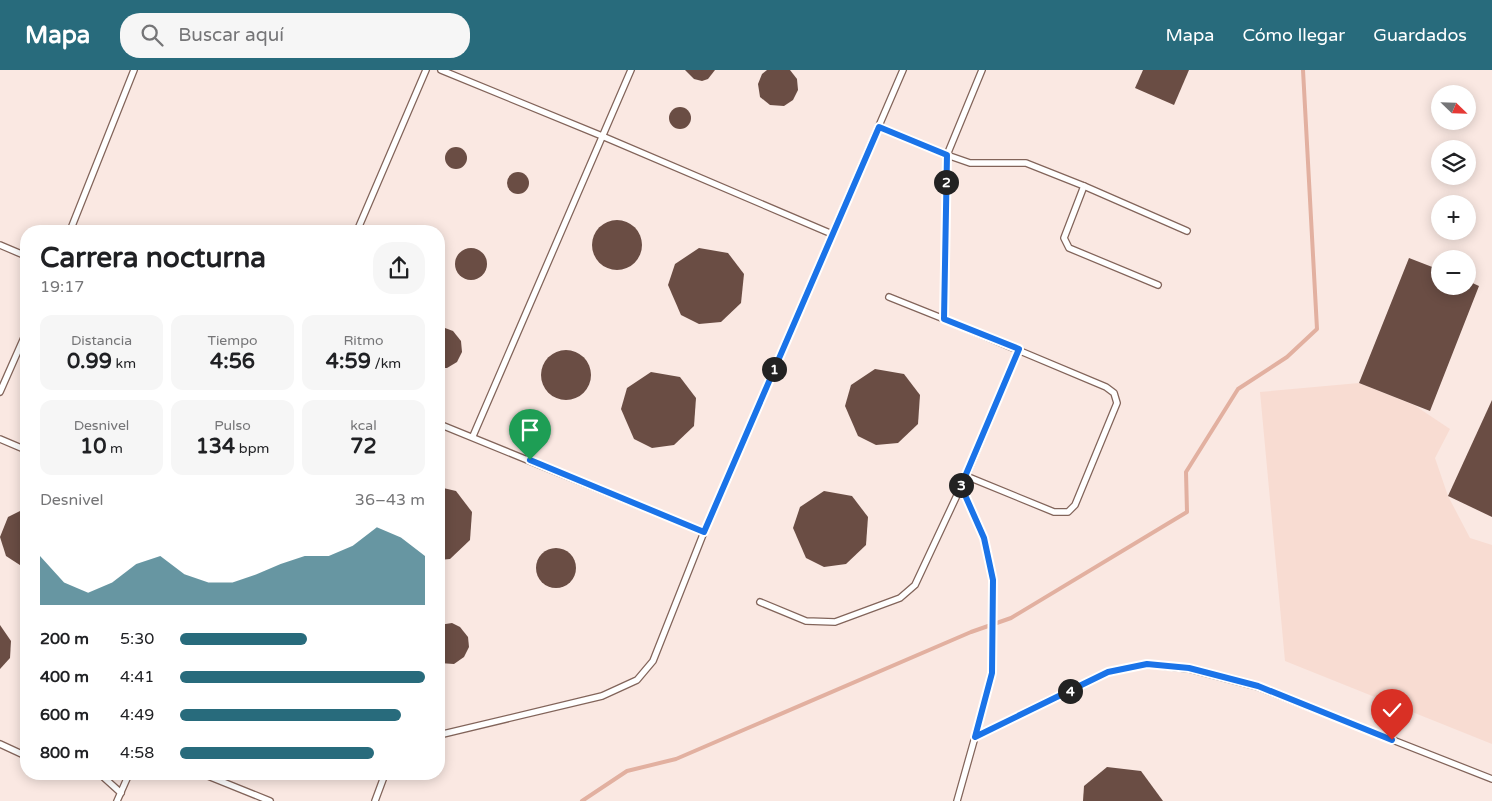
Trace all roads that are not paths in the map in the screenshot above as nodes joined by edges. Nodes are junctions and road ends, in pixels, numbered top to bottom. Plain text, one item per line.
1 (134, 70) edge
2 (426, 70) edge
3 (441, 70) edge
4 (631, 70) edge
5 (903, 70) edge
6 (982, 70) edge
7 (879, 127) junction
8 (602, 136) junction
9 (947, 155) junction
10 (1084, 186) junction
11 (72, 225) edge
12 (360, 225) edge
13 (1187, 231) dead end
14 (832, 234) junction
15 (0, 245) edge
16 (20, 253) edge
17 (1158, 285) dead end
18 (889, 297) dead end
19 (944, 319) junction
20 (20, 347) edge
21 (1019, 349) junction
22 (0, 392) edge
23 (445, 426) edge
24 (473, 436) junction
25 (0, 439) edge
26 (20, 447) edge
27 (966, 476) junction
28 (961, 486) junction
29 (704, 532) junction
30 (760, 602) dead end
31 (445, 734) edge
32 (975, 737) junction
33 (0, 744) edge
34 (20, 753) edge
35 (1492, 779) edge
36 (107, 780) edge
37 (126, 780) edge
38 (218, 780) edge
39 (383, 780) edge
40 (121, 793) junction
41 (117, 801) edge
42 (270, 801) edge
43 (375, 801) edge
44 (957, 801) edge

1 - 11 lane
2 - 12 lane
3 - 8 lane
4 - 8 lane
5 - 7 lane
6 - 9 lane
7 - 9 lane
7 - 14 lane
8 - 14 lane
8 - 24 lane
9 - 10 lane
9 - 19 lane
10 - 13 lane
10 - 17 lane
14 - 29 lane
15 - 16 lane
18 - 19 lane
19 - 21 lane
20 - 22 lane
21 - 27 lane
21 - 27 lane
23 - 24 lane
24 - 29 lane
25 - 26 lane
27 - 28 lane
28 - 30 lane
28 - 32 lane
29 - 31 lane
32 - 35 lane
32 - 44 lane
33 - 34 lane
36 - 40 lane
37 - 40 lane
38 - 42 lane
39 - 43 lane
40 - 41 lane

